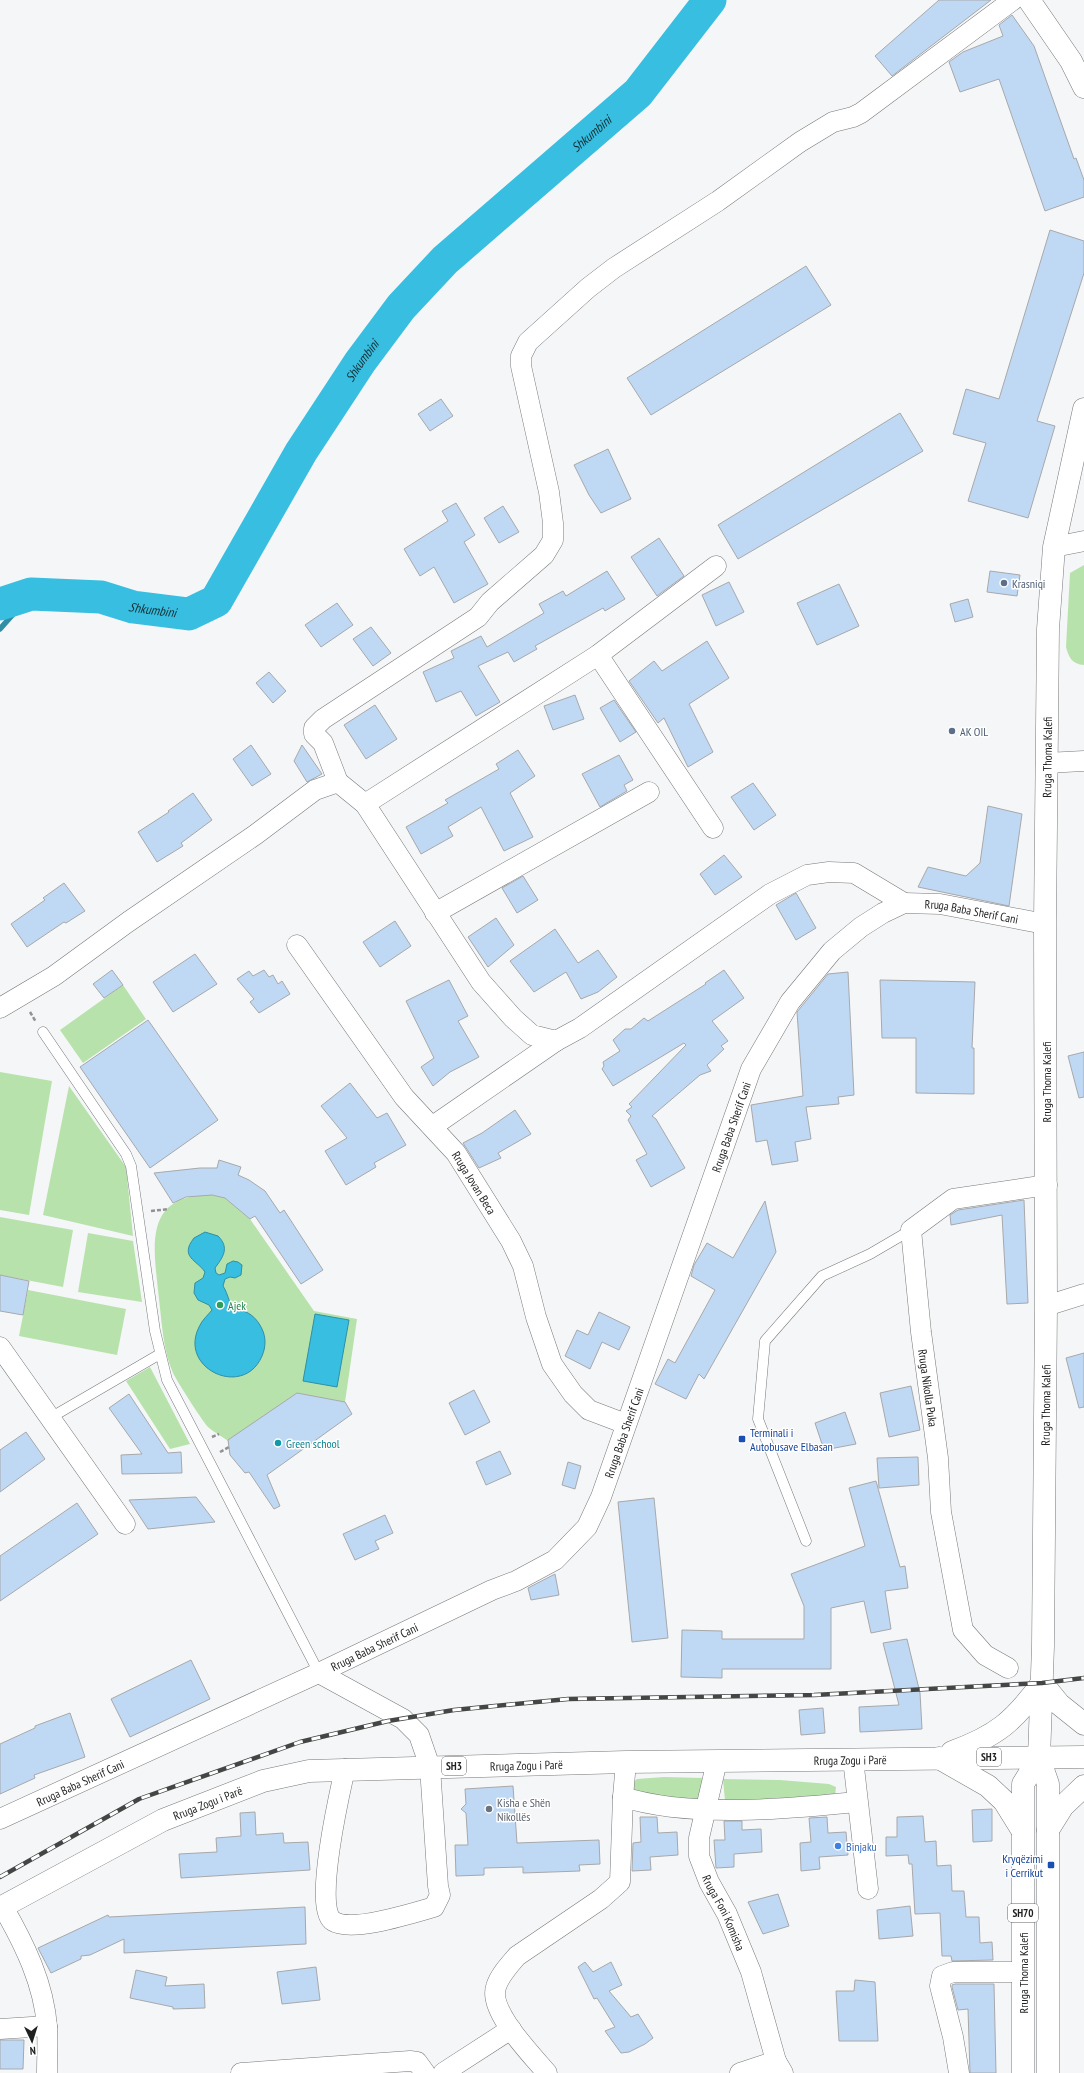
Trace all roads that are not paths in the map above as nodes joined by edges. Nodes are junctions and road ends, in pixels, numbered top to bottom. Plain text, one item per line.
1 (1013, 0) edge
2 (1029, 0) edge
3 (1084, 87) edge
4 (1084, 409) edge
5 (1084, 541) edge
6 (1054, 547) junction
7 (716, 566) dead end
8 (598, 655) junction
9 (1084, 761) edge
10 (1046, 763) junction
11 (338, 782) junction
12 (649, 792) dead end
13 (365, 804) junction
14 (713, 828) dead end
15 (904, 903) junction
16 (435, 913) junction
17 (1045, 924) junction
18 (297, 945) dead end
19 (0, 1008) edge
20 (43, 1032) dead end
21 (556, 1041) junction
22 (433, 1126) junction
23 (1047, 1184) junction
24 (911, 1230) junction
25 (1084, 1294) edge
26 (1046, 1306) junction
27 (0, 1347) edge
28 (160, 1354) junction
29 (50, 1418) junction
30 (626, 1424) junction
31 (125, 1524) dead end
32 (806, 1541) dead end
33 (1008, 1668) dead end
34 (319, 1673) junction
35 (1042, 1682) junction
36 (1084, 1724) edge
37 (938, 1757) junction
38 (1084, 1757) edge
39 (1039, 1758) junction
40 (853, 1759) junction
41 (717, 1761) junction
42 (626, 1762) junction
43 (430, 1767) junction
44 (345, 1769) junction
45 (1084, 1786) edge
46 (623, 1797) junction
47 (856, 1802) junction
48 (706, 1809) junction
49 (0, 1819) edge
50 (1022, 1830) junction
51 (1048, 1830) junction
52 (868, 1889) dead end
53 (1, 1908) edge
54 (1023, 1972) junction
55 (47, 2026) junction
56 (0, 2029) edge
57 (511, 2029) junction
58 (779, 2067) edge
59 (47, 2073) edge
60 (241, 2073) edge
61 (424, 2073) edge
62 (443, 2073) edge
63 (547, 2073) edge
64 (740, 2073) edge
65 (959, 2073) edge
66 (1023, 2073) edge
67 (1048, 2073) edge

1 - 11 street
2 - 3 main road
4 - 6 main road, Rruga Thoma Kalefi / SH70
5 - 6 street
6 - 10 main road, Rruga Thoma Kalefi / SH70
7 - 8 street
8 - 13 street
8 - 14 street
9 - 10 street
10 - 17 main road, Rruga Thoma Kalefi / SH70
11 - 13 street
11 - 19 street
12 - 16 street
13 - 16 street
15 - 17 street, Rruga Baba Sherif Cani
15 - 21 street
15 - 30 street, Rruga Baba Sherif Cani
16 - 21 street
17 - 23 main road, Rruga Thoma Kalefi / SH70
18 - 22 street, Rruga Jovan Beca
20 - 28 lane
21 - 22 street
22 - 30 street, Rruga Jovan Beca
23 - 24 street
23 - 26 main road, Rruga Thoma Kalefi / SH70
24 - 32 lane
24 - 33 street, Rruga Nikolla Puka
25 - 26 street
26 - 35 main road, Rruga Thoma Kalefi / SH70
27 - 29 street
28 - 29 lane
28 - 34 lane
29 - 31 street
30 - 34 street, Rruga Baba Sherif Cani
34 - 43 street
34 - 49 street, Rruga Baba Sherif Cani
35 - 36 main road
35 - 37 main road
35 - 39 main road, Rruga Thoma Kalefi / SH70
37 - 39 main road, Rruga Zogu i Parë / SH3
37 - 40 main road, Rruga Zogu i Parë / SH3
37 - 50 main road
38 - 39 main road, Rruga Zogu i Parë / SH3
39 - 50 main road, Rruga Thoma Kalefi / SH70
39 - 51 main road, Rruga Thoma Kalefi / SH70
40 - 41 main road, Rruga Zogu i Parë / SH3
40 - 47 street
41 - 42 main road, Rruga Zogu i Parë / SH3
41 - 48 street, Rruga Foni Komisha
42 - 43 main road, Rruga Zogu i Parë / SH3
42 - 46 street
43 - 44 main road, Rruga Zogu i Parë / SH3
43 - 44 street
44 - 53 main road, Rruga Zogu i Parë / SH3
45 - 51 main road
46 - 48 street
46 - 57 street
47 - 48 street
47 - 52 street
48 - 58 street, Rruga Foni Komisha
50 - 54 main road, Rruga Thoma Kalefi / SH70
51 - 67 main road, Rruga Thoma Kalefi / SH70
53 - 55 street
54 - 65 street
54 - 66 main road, Rruga Thoma Kalefi / SH70
55 - 56 street
55 - 59 street
57 - 62 street
57 - 63 street
58 - 64 street
60 - 61 street

